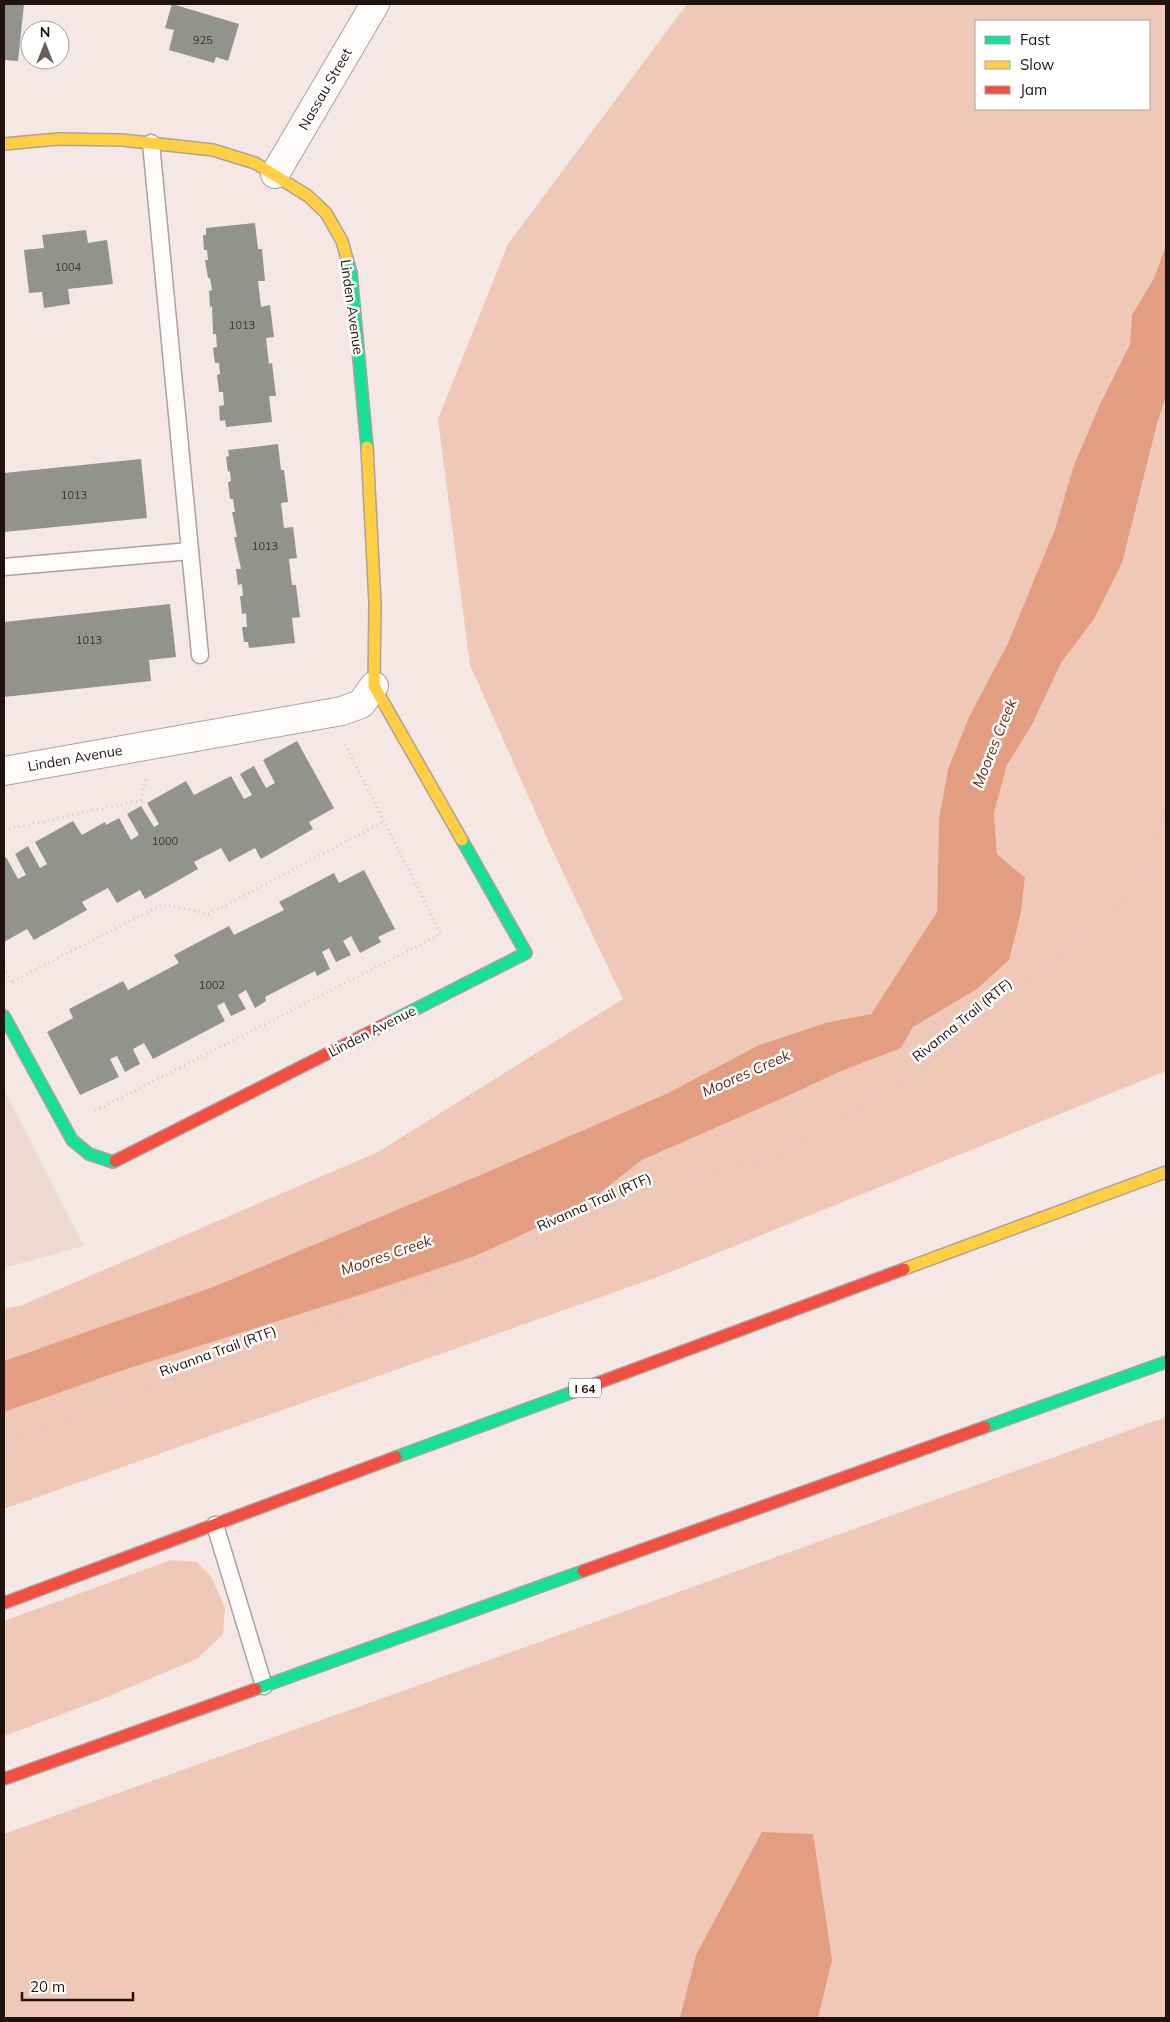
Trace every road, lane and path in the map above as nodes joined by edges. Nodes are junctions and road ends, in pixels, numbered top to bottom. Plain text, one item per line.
1 (375, 4) edge
2 (151, 143) junction
3 (4, 144) edge
4 (275, 174) junction
5 (190, 551) junction
6 (4, 567) edge
7 (200, 655) dead end
8 (374, 686) junction
9 (344, 740) dead end
10 (4, 771) edge
11 (1166, 805) edge
12 (383, 822) junction
13 (4, 967) edge
14 (11, 982) junction
15 (16, 990) dead end
16 (4, 1016) edge
17 (92, 1113) dead end
18 (1166, 1172) edge
19 (1166, 1362) edge
20 (4, 1442) edge
21 (215, 1525) junction
22 (4, 1604) edge
23 (264, 1686) junction
24 (4, 1778) edge

1 - 4 street, Nassau Street
2 - 3 main road, Linden Avenue
2 - 4 main road, Linden Avenue
2 - 5 lane
4 - 8 main road, Linden Avenue
5 - 6 lane
5 - 7 lane
8 - 10 street, Linden Avenue
8 - 16 main road, Linden Avenue
9 - 12 path
11 - 20 path, Rivanna Trail (RTF)
12 - 14 path
12 - 17 path
13 - 14 path
14 - 15 path
18 - 21 main road, I 64
19 - 23 main road
21 - 22 main road, I 64
21 - 23 lane
23 - 24 main road

